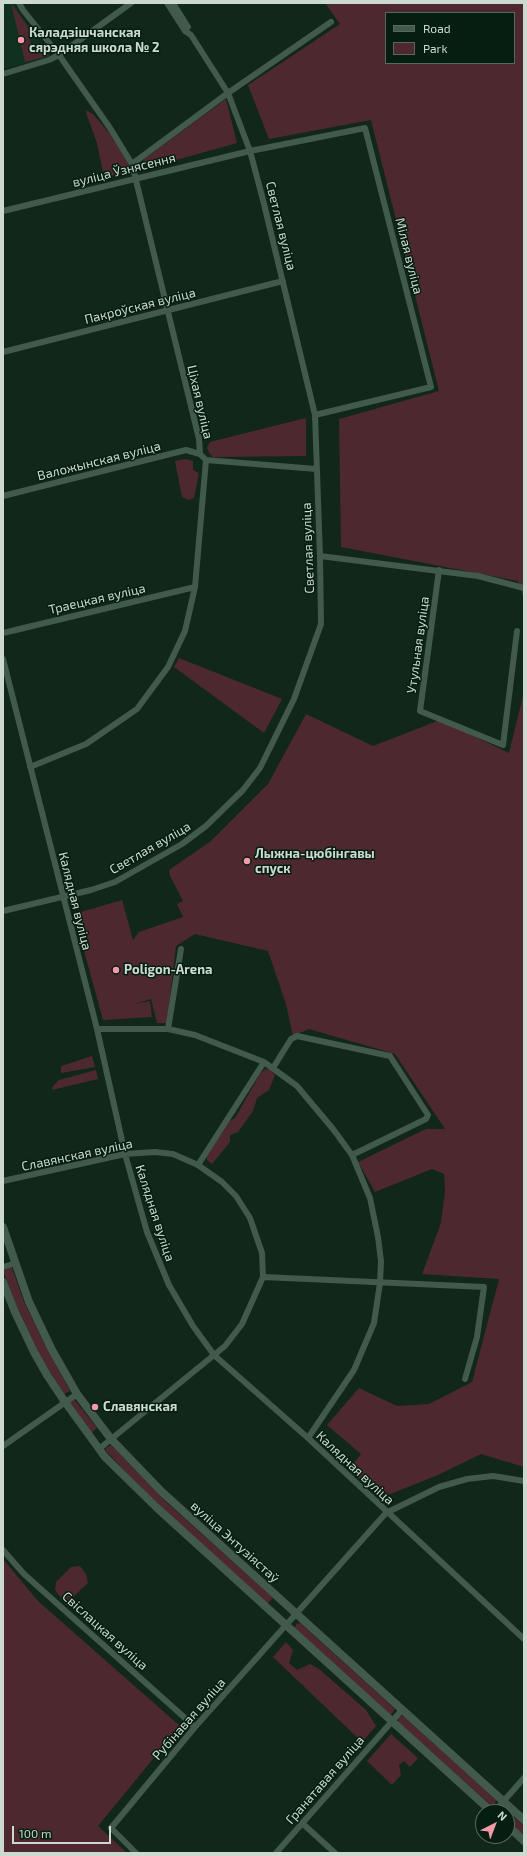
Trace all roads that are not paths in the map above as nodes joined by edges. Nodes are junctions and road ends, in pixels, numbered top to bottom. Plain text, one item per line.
1 (19, 3) edge
2 (131, 3) edge
3 (167, 3) edge
4 (173, 3) edge
5 (331, 22) dead end
6 (191, 35) junction
7 (58, 55) junction
8 (3, 74) edge
9 (228, 93) junction
10 (250, 151) junction
11 (132, 164) junction
12 (136, 178) junction
13 (3, 211) edge
14 (283, 281) junction
15 (167, 311) junction
16 (3, 352) edge
17 (315, 415) junction
18 (200, 454) junction
19 (206, 460) junction
20 (316, 469) junction
21 (3, 496) edge
22 (320, 556) junction
23 (439, 570) junction
24 (195, 587) junction
25 (524, 588) edge
26 (517, 631) dead end
27 (3, 633) edge
28 (3, 659) edge
29 (30, 767) junction
30 (63, 897) junction
31 (3, 911) edge
32 (182, 949) dead end
33 (97, 1029) junction
34 (168, 1029) junction
35 (264, 1062) junction
36 (273, 1068) junction
37 (125, 1154) junction
38 (352, 1155) junction
39 (198, 1165) junction
40 (3, 1181) edge
41 (3, 1227) edge
42 (16, 1263) junction
43 (3, 1267) edge
44 (263, 1277) junction
45 (3, 1282) edge
46 (380, 1282) junction
47 (214, 1354) junction
48 (465, 1379) dead end
49 (77, 1394) junction
50 (65, 1402) junction
51 (308, 1438) junction
52 (111, 1439) junction
53 (3, 1446) edge
54 (99, 1449) junction
55 (524, 1481) edge
56 (386, 1513) junction
57 (3, 1550) edge
58 (296, 1614) junction
59 (286, 1626) junction
60 (524, 1639) edge
61 (402, 1710) junction
62 (391, 1722) junction
63 (195, 1728) junction
64 (524, 1778) edge
65 (503, 1802) junction
66 (484, 1804) edge
67 (524, 1820) edge
68 (302, 1823) junction
69 (515, 1833) edge
70 (524, 1841) edge
71 (136, 1853) edge
72 (276, 1853) edge
73 (335, 1853) edge

1 - 7 street, Ціхая вуліца
2 - 7 street
3 - 6 street, Светлая вуліца
4 - 6 street, Светлая вуліца
5 - 9 street, вуліца Ўзнясення
6 - 9 street, Светлая вуліца
7 - 8 street
7 - 11 street, Ціхая вуліца
9 - 10 street, Светлая вуліца
9 - 11 street, вуліца Ўзнясення
10 - 12 street, вуліца Ўзнясення
10 - 14 street, Светлая вуліца
10 - 17 street, Мілая вуліца
11 - 12 street, Ціхая вуліца
12 - 13 street, вуліца Ўзнясення
12 - 15 street, Ціхая вуліца
14 - 15 street, Пакроўская вуліца
14 - 17 street, Светлая вуліца
15 - 16 street, Пакроўская вуліца
15 - 18 street, Ціхая вуліца
17 - 20 street, Светлая вуліца
18 - 19 street, Ціхая вуліца
18 - 21 street, Валожынская вуліца
19 - 20 street
19 - 24 street
20 - 22 street, Светлая вуліца
22 - 23 street
22 - 30 street, Светлая вуліца
23 - 25 street
23 - 26 street, Утульная вуліца
24 - 27 street, Траецкая вуліца
24 - 29 street
28 - 29 street, Калядная вуліца
29 - 30 street, Калядная вуліца
30 - 31 street, Светлая вуліца
30 - 33 street, Калядная вуліца
32 - 34 street
33 - 34 street
33 - 37 street, Калядная вуліца
34 - 35 street
35 - 36 street
35 - 39 street
36 - 38 street
36 - 38 street
37 - 39 street, Славянская вуліца
37 - 40 street, Славянская вуліца
37 - 47 street, Калядная вуліца
38 - 46 street
39 - 44 street, Славянская вуліца
41 - 42 street, вуліца Энтузіястаў
42 - 43 street
42 - 49 street, вуліца Энтузіястаў
44 - 46 street
44 - 47 street, Славянская вуліца
45 - 50 street
46 - 48 street
46 - 51 street
47 - 51 street, Калядная вуліца
47 - 52 street, Славянская вуліца
49 - 50 street
49 - 52 street, вуліца Энтузіястаў
50 - 53 street
50 - 54 street
51 - 56 street, Калядная вуліца
52 - 54 street, Славянская вуліца
52 - 58 street, вуліца Энтузіястаў
54 - 59 street
55 - 56 street
56 - 58 street, Рубінавая вуліца
56 - 60 street, Калядная вуліца
57 - 63 street, Свіслацкая вуліца
58 - 59 street, Рубінавая вуліца
58 - 61 street, вуліца Энтузіястаў
59 - 62 street
59 - 63 street, Рубінавая вуліца
61 - 62 street, Гранатавая вуліца
61 - 65 street, вуліца Энтузіястаў
62 - 66 street
62 - 68 street, Гранатавая вуліца
63 - 71 street, Рубінавая вуліца
64 - 65 street
65 - 67 street, вуліца Энтузіястаў
68 - 72 street, Гранатавая вуліца
68 - 73 street
69 - 70 street

